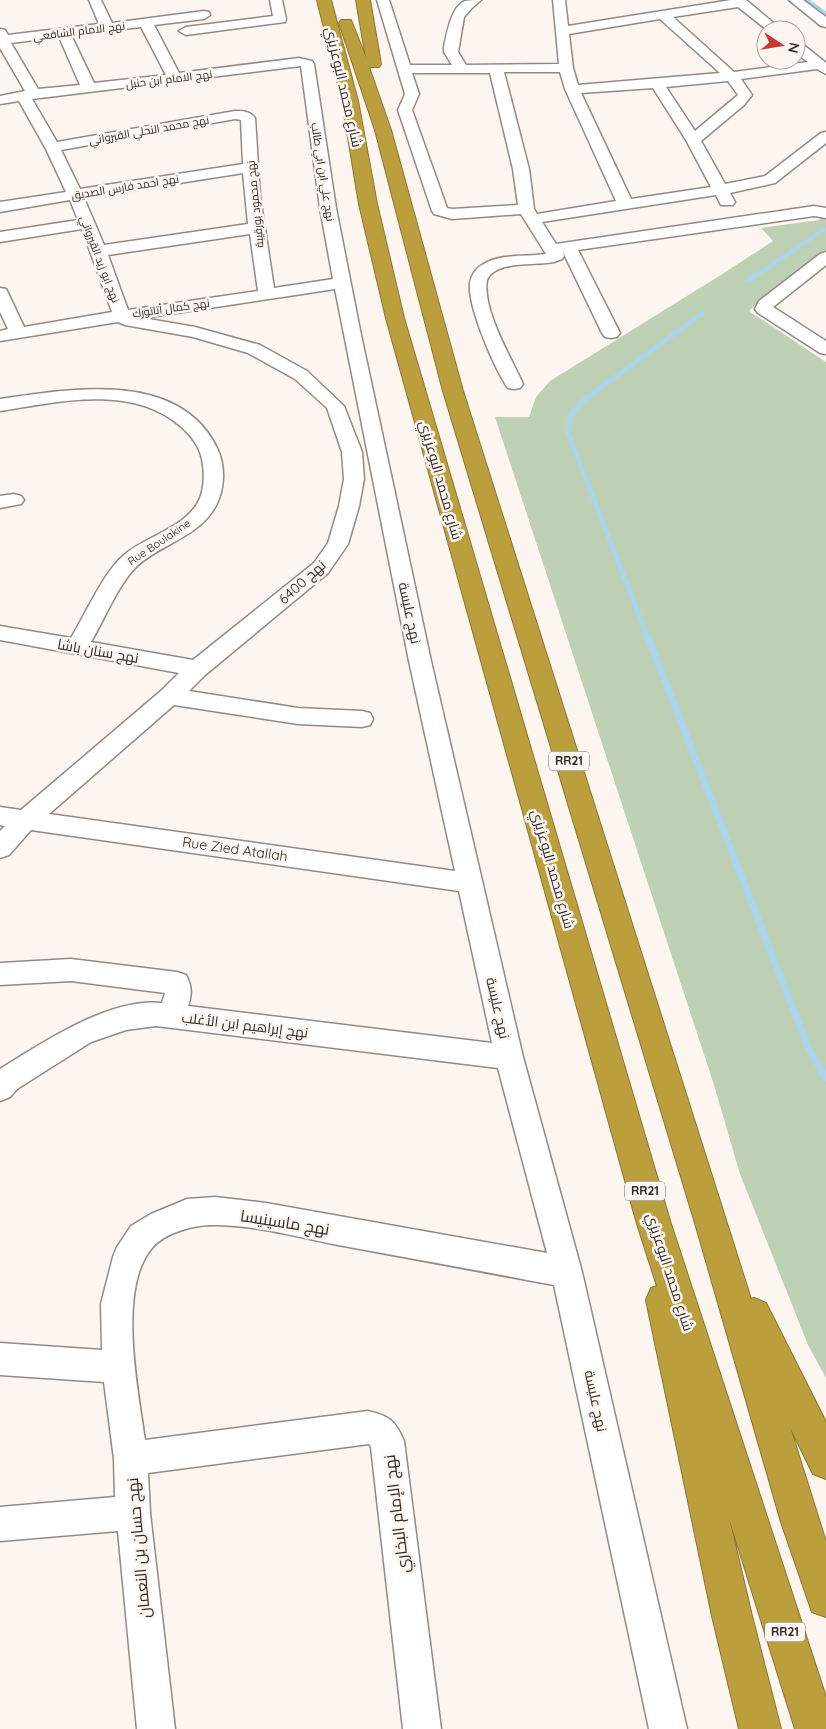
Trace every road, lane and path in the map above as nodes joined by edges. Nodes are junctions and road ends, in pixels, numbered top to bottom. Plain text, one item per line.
1 (95, 0) edge
2 (197, 0) edge
3 (276, 0) edge
4 (337, 0) edge
5 (363, 0) edge
6 (383, 0) edge
7 (475, 0) edge
8 (559, 0) edge
9 (795, 0) edge
10 (739, 1) edge
11 (317, 4) edge
12 (204, 15) junction
13 (663, 15) junction
14 (763, 20) edge
15 (150, 22) junction
16 (826, 23) edge
17 (212, 27) junction
18 (107, 28) junction
19 (562, 31) junction
20 (63, 32) junction
21 (3, 44) edge
22 (806, 54) edge
23 (304, 62) joint
24 (496, 67) junction
25 (462, 68) junction
26 (566, 68) junction
27 (823, 68) edge
28 (406, 69) junction
29 (732, 77) junction
30 (175, 78) junction
31 (657, 84) junction
32 (89, 88) junction
33 (572, 89) junction
34 (28, 95) junction
35 (0, 100) edge
36 (244, 115) joint
37 (383, 130) junction
38 (826, 136) edge
39 (693, 140) junction
40 (53, 147) junction
41 (250, 167) junction
42 (719, 190) junction
43 (76, 195) junction
44 (625, 204) junction
45 (0, 207) edge
46 (822, 208) edge
47 (530, 214) junction
48 (741, 222) junction
49 (86, 223) junction
50 (256, 228) junction
51 (0, 237) edge
52 (561, 248) junction
53 (100, 251) junction
54 (822, 265) edge
55 (342, 283) junction
56 (0, 293) edge
57 (267, 294) junction
58 (122, 316) junction
59 (18, 333) junction
60 (611, 333) dead end
61 (0, 336) edge
62 (826, 349) edge
63 (514, 384) dead end
64 (0, 405) edge
65 (376, 449) junction
66 (352, 452) junction
67 (0, 633) edge
68 (76, 648) junction
69 (197, 669) junction
70 (170, 696) junction
71 (362, 720) dead end
72 (0, 816) edge
73 (25, 820) junction
74 (0, 848) edge
75 (470, 883) junction
76 (0, 974) edge
77 (172, 1016) junction
78 (509, 1057) junction
79 (0, 1088) edge
80 (712, 1223) junction
81 (654, 1224) junction
82 (567, 1272) junction
83 (0, 1359) edge
84 (118, 1367) junction
85 (131, 1458) junction
86 (826, 1462) edge
87 (133, 1513) junction
88 (0, 1524) edge
89 (826, 1598) edge
90 (156, 1729) edge
91 (422, 1729) edge
92 (668, 1729) edge
93 (760, 1729) edge
94 (816, 1729) edge

1 - 18 street
2 - 12 street
3 - 17 street
4 - 37 highway, شارع محمد البوعزيزي / RR21
5 - 37 highway
6 - 28 street
7 - 25 street
8 - 19 street
9 - 16 street
10 - 13 street
10 - 14 street
11 - 81 highway, شارع محمد البوعزيزي / RR21
12 - 15 street, نهج الامام الشافعي
12 - 17 street
13 - 19 street
13 - 29 street
15 - 17 street
15 - 18 street, نهج الامام الشافعي
15 - 30 street
18 - 20 street, نهج الامام الشافعي
19 - 26 street
20 - 21 street, نهج الامام الشافعي
20 - 32 street
21 - 34 street, نهج ابو زيد القيرواني
22 - 27 street
23 - 30 street, نهج الامام ابن حنبل
23 - 55 street, نهج علي ابن ابي طالب
24 - 25 street
24 - 26 street
24 - 47 street
25 - 28 street
26 - 33 street
27 - 29 street
28 - 47 street
29 - 31 street
29 - 39 street
30 - 32 street, نهج الامام ابن حنبل
31 - 33 street
31 - 39 street
32 - 34 street, نهج الامام ابن حنبل
33 - 44 street
34 - 35 street, نهج الامام ابن حنبل
34 - 40 street, نهج ابو زيد القيرواني
36 - 40 street, نهج محمد النحلي القيرواني
36 - 41 street, نهج محمود بورقيبة
37 - 80 highway, شارع محمد البوعزيزي / RR21
38 - 42 street
39 - 42 street
40 - 43 street, نهج ابو زيد القيرواني
41 - 43 street, نهج احمد فارس الصديق
41 - 50 street, نهج محمود بورقيبة
42 - 44 street
42 - 48 street
43 - 45 street, نهج احمد فارس الصديق
43 - 49 street, نهج ابو زيد القيرواني
44 - 47 street
46 - 48 street
47 - 52 street
48 - 52 street
49 - 51 street
49 - 53 street, نهج ابو زيد القيرواني
50 - 53 street
50 - 57 street, نهج محمود بورقيبة
52 - 60 street
52 - 63 street
53 - 58 street, نهج ابو زيد القيرواني
54 - 62 street
55 - 57 street, نهج كمال أتاتورك
55 - 65 street, نهج عليسة
56 - 59 street
57 - 58 street, نهج كمال أتاتورك
58 - 59 street, نهج كمال أتاتورك
58 - 66 street, نهج 6400
59 - 61 street, نهج كمال أتاتورك
64 - 68 street, Rue Boulakine
65 - 66 street
65 - 75 street, نهج عليسة
66 - 69 street, نهج 6400
67 - 68 street, نهج سنان باشا
68 - 69 street, نهج سنان باشا
69 - 70 street, نهج 6400
70 - 71 street
70 - 73 street, نهج 6400
72 - 73 street, Rue Zied Atallah
73 - 74 street, نهج 6400
73 - 75 street, Rue Zied Atallah
75 - 78 street, نهج عليسة
76 - 77 street
77 - 78 street, نهج إبراهيم ابن الأغلب
77 - 79 street, نهج إبراهيم ابن الأغلب
78 - 82 street, نهج عليسة
80 - 86 highway
80 - 89 highway, شارع محمد البوعزيزي / RR21
81 - 93 highway
81 - 94 highway, شارع محمد البوعزيزي / RR21
82 - 84 street, نهج ماسينيسا
82 - 92 street, نهج عليسة
83 - 84 street
84 - 85 street, نهج حسان بن النعمان
85 - 87 street, نهج حسان بن النعمان
85 - 91 street, نهج الإمام البخاري
87 - 88 street
87 - 90 street, نهج حسان بن النعمان

